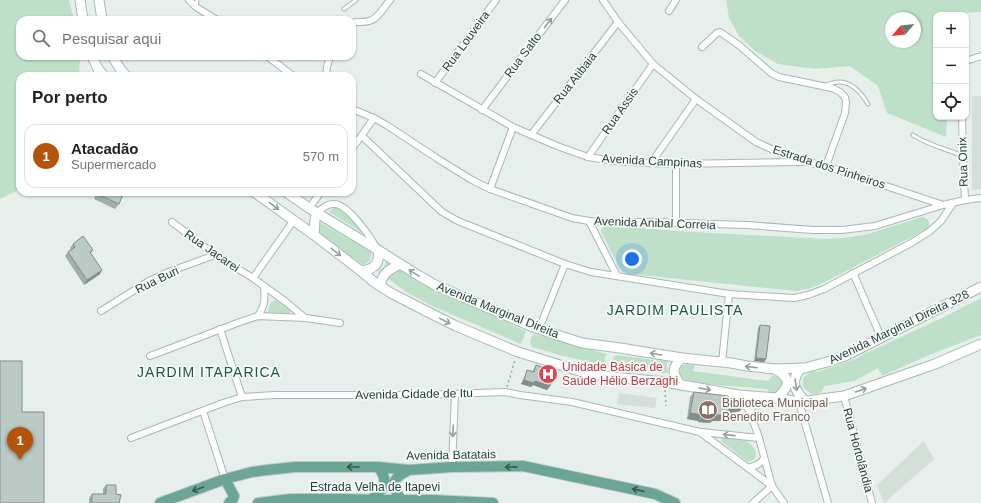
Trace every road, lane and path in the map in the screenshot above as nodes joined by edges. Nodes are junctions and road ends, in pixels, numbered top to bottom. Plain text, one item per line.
1 (80, 0) edge
2 (99, 0) edge
3 (188, 0) edge
4 (356, 0) edge
5 (390, 0) edge
6 (496, 0) edge
7 (565, 0) edge
8 (603, 0) edge
9 (676, 0) edge
10 (197, 3) edge
11 (344, 9) dead end
12 (670, 11) dead end
13 (82, 16) edge
14 (101, 16) edge
15 (212, 16) edge
16 (356, 21) edge
17 (618, 22) junction
18 (702, 47) dead end
19 (981, 56) edge
20 (94, 60) edge
21 (115, 60) edge
22 (272, 60) edge
23 (329, 60) edge
24 (969, 60) edge
25 (653, 64) junction
26 (101, 72) edge
27 (123, 72) edge
28 (288, 72) edge
29 (326, 72) edge
30 (421, 74) dead end
31 (435, 83) junction
32 (823, 86) junction
33 (696, 100) junction
34 (868, 104) dead end
35 (482, 110) junction
36 (356, 111) edge
37 (374, 118) junction
38 (962, 120) edge
39 (513, 127) junction
40 (531, 135) junction
41 (913, 135) dead end
42 (362, 136) junction
43 (356, 144) edge
44 (962, 156) junction
45 (588, 157) junction
46 (807, 162) junction
47 (651, 163) junction
48 (676, 164) junction
49 (826, 166) junction
50 (490, 189) junction
51 (260, 196) edge
52 (292, 196) edge
53 (319, 196) edge
54 (981, 198) edge
55 (965, 200) junction
56 (953, 203) junction
57 (943, 205) junction
58 (313, 210) junction
59 (294, 220) junction
60 (590, 221) junction
61 (172, 222) dead end
62 (676, 223) junction
63 (314, 235) junction
64 (378, 250) junction
65 (215, 255) junction
66 (400, 264) junction
67 (565, 264) junction
68 (361, 271) junction
69 (853, 273) junction
70 (617, 276) junction
71 (253, 278) junction
72 (380, 286) junction
73 (264, 287) junction
74 (981, 287) edge
75 (729, 294) junction
76 (101, 311) dead end
77 (258, 316) junction
78 (306, 318) junction
79 (340, 323) dead end
80 (220, 329) junction
81 (539, 329) junction
82 (881, 337) junction
83 (981, 344) edge
84 (518, 352) junction
85 (150, 356) dead end
86 (682, 358) junction
87 (722, 362) junction
88 (801, 368) junction
89 (775, 369) junction
90 (665, 382) junction
91 (681, 385) junction
92 (505, 392) junction
93 (455, 394) junction
94 (739, 395) junction
95 (756, 396) junction
96 (844, 396) junction
97 (242, 398) junction
98 (777, 398) junction
99 (802, 402) junction
100 (666, 406) dead end
101 (203, 411) junction
102 (750, 412) junction
103 (700, 432) junction
104 (131, 438) dead end
105 (759, 438) junction
106 (764, 458) junction
107 (378, 467) junction
108 (452, 467) junction
109 (748, 468) junction
110 (409, 470) junction
111 (225, 479) junction
112 (772, 486) junction
113 (370, 500) junction
114 (401, 500) junction
115 (441, 502) edge
116 (160, 503) edge
117 (229, 503) edge
118 (258, 503) edge
119 (493, 503) edge
120 (675, 503) edge
121 (753, 503) edge
122 (784, 503) edge
123 (828, 503) edge
124 (872, 503) edge

1 - 13 main road
2 - 14 main road
3 - 10 street
4 - 11 lane
5 - 16 street
6 - 31 street, Rua Louveira
35 -> 7 street, Rua Salto
8 - 17 street, Estrada dos Pinheiros
9 - 12 street
10 - 15 street
17 - 25 street, Estrada dos Pinheiros
17 - 40 street, Rua Atibaia
18 - 32 street
19 - 24 street
20 - 26 main road
21 - 27 main road
22 - 28 street
23 - 29 street
25 - 33 street, Estrada dos Pinheiros
25 - 45 street, Rua Assis
30 - 31 street, Avenida Campinas
31 - 35 street, Avenida Campinas
32 - 34 lane
32 - 49 street
33 - 46 street, Estrada dos Pinheiros
33 - 47 street
35 - 39 street, Avenida Campinas
36 - 37 street, Avenida Anibal Correia
37 - 42 street
37 - 50 street, Avenida Anibal Correia
38 - 44 street, Rua Onix
39 - 40 street, Avenida Campinas
39 - 50 street
40 - 45 street, Avenida Campinas
41 - 44 lane
42 - 43 street
42 - 67 street
44 - 55 street, Rua Onix
45 - 47 street, Avenida Campinas
46 - 48 street, Avenida Campinas
46 - 49 street, Estrada dos Pinheiros
47 - 48 street, Avenida Campinas
48 - 62 street
49 - 57 street, Estrada dos Pinheiros
50 - 60 street, Avenida Anibal Correia
51 -> 59 main road
52 - 58 main road, Avenida Marginal Direita
53 - 58 street
54 - 55 street, Avenida Anibal Correia
55 - 56 street, Avenida Anibal Correia
56 - 57 street, Avenida Anibal Correia
56 - 69 street
57 - 62 street, Avenida Anibal Correia
58 - 63 main road
58 - 64 main road, Avenida Marginal Direita
58 - 64 street, Avenida Marginal Direita
59 - 63 main road
59 - 71 street
60 - 62 street, Avenida Anibal Correia
60 - 70 street
61 - 65 street, Rua Jacarei
63 -> 68 main road
64 - 66 main road, Avenida Marginal Direita
64 - 68 main road
65 - 71 street, Rua Jacarei
65 - 76 street, Rua Buri
66 - 72 main road
81 -> 66 main road, Avenida Marginal Direita
67 - 70 street
67 - 81 street
68 - 72 main road
69 - 75 street
69 - 82 street
70 - 75 street
71 - 73 street, Rua Jacarei
72 -> 84 main road
73 - 77 street
73 - 78 street, Rua Jacarei
74 - 82 main road, Avenida Marginal Direita 328
75 - 87 street
77 - 78 street
77 - 80 street
78 - 79 street
80 - 85 street
80 - 97 street
86 -> 81 main road, Avenida Marginal Direita
82 - 88 main road, Avenida Marginal Direita 328
96 -> 83 main road
84 - 90 main road
84 - 92 path
86 - 87 main road, Avenida Marginal Direita
86 - 91 main road
89 -> 87 main road, Avenida Marginal Direita 328
88 - 89 main road, Avenida Marginal Direita 328
88 -> 99 main road
89 - 98 main road
90 - 91 main road
90 - 100 path
91 -> 94 main road
92 - 93 street, Avenida Cidade de Itu
92 - 103 street, Avenida Cidade de Itu
93 - 97 street, Avenida Cidade de Itu
93 -> 108 street
94 - 95 main road
94 - 102 street
95 - 98 main road
95 - 102 street
96 - 99 main road
96 - 124 street, Rua Hortolândia
97 - 101 street, Avenida Cidade de Itu
98 - 99 main road
99 - 123 street
101 - 104 street, Avenida Cidade de Itu
101 - 111 street
102 - 105 street
105 -> 103 street, Avenida Cidade de Itu
103 - 109 street, Avenida Cidade de Itu
105 - 106 street
106 - 109 street
106 - 112 street
107 - 110 main road, Avenida Batatais
107 -> 111 main road, Avenida Batatais
107 - 113 main road
108 - 110 main road, Avenida Batatais
120 -> 108 main road, Avenida Batatais
109 - 112 street, Avenida Cidade de Itu
110 - 114 main road
111 -> 116 main road, Avenida Batatais
111 - 117 main road
112 - 121 street
112 - 122 street, Avenida Cidade de Itu
113 - 114 main road, Estrada Velha de Itapevi
113 - 118 main road, Estrada Velha de Itapevi
114 - 115 main road, Estrada Velha de Itapevi
115 - 119 main road, Estrada Velha de Itapevi

